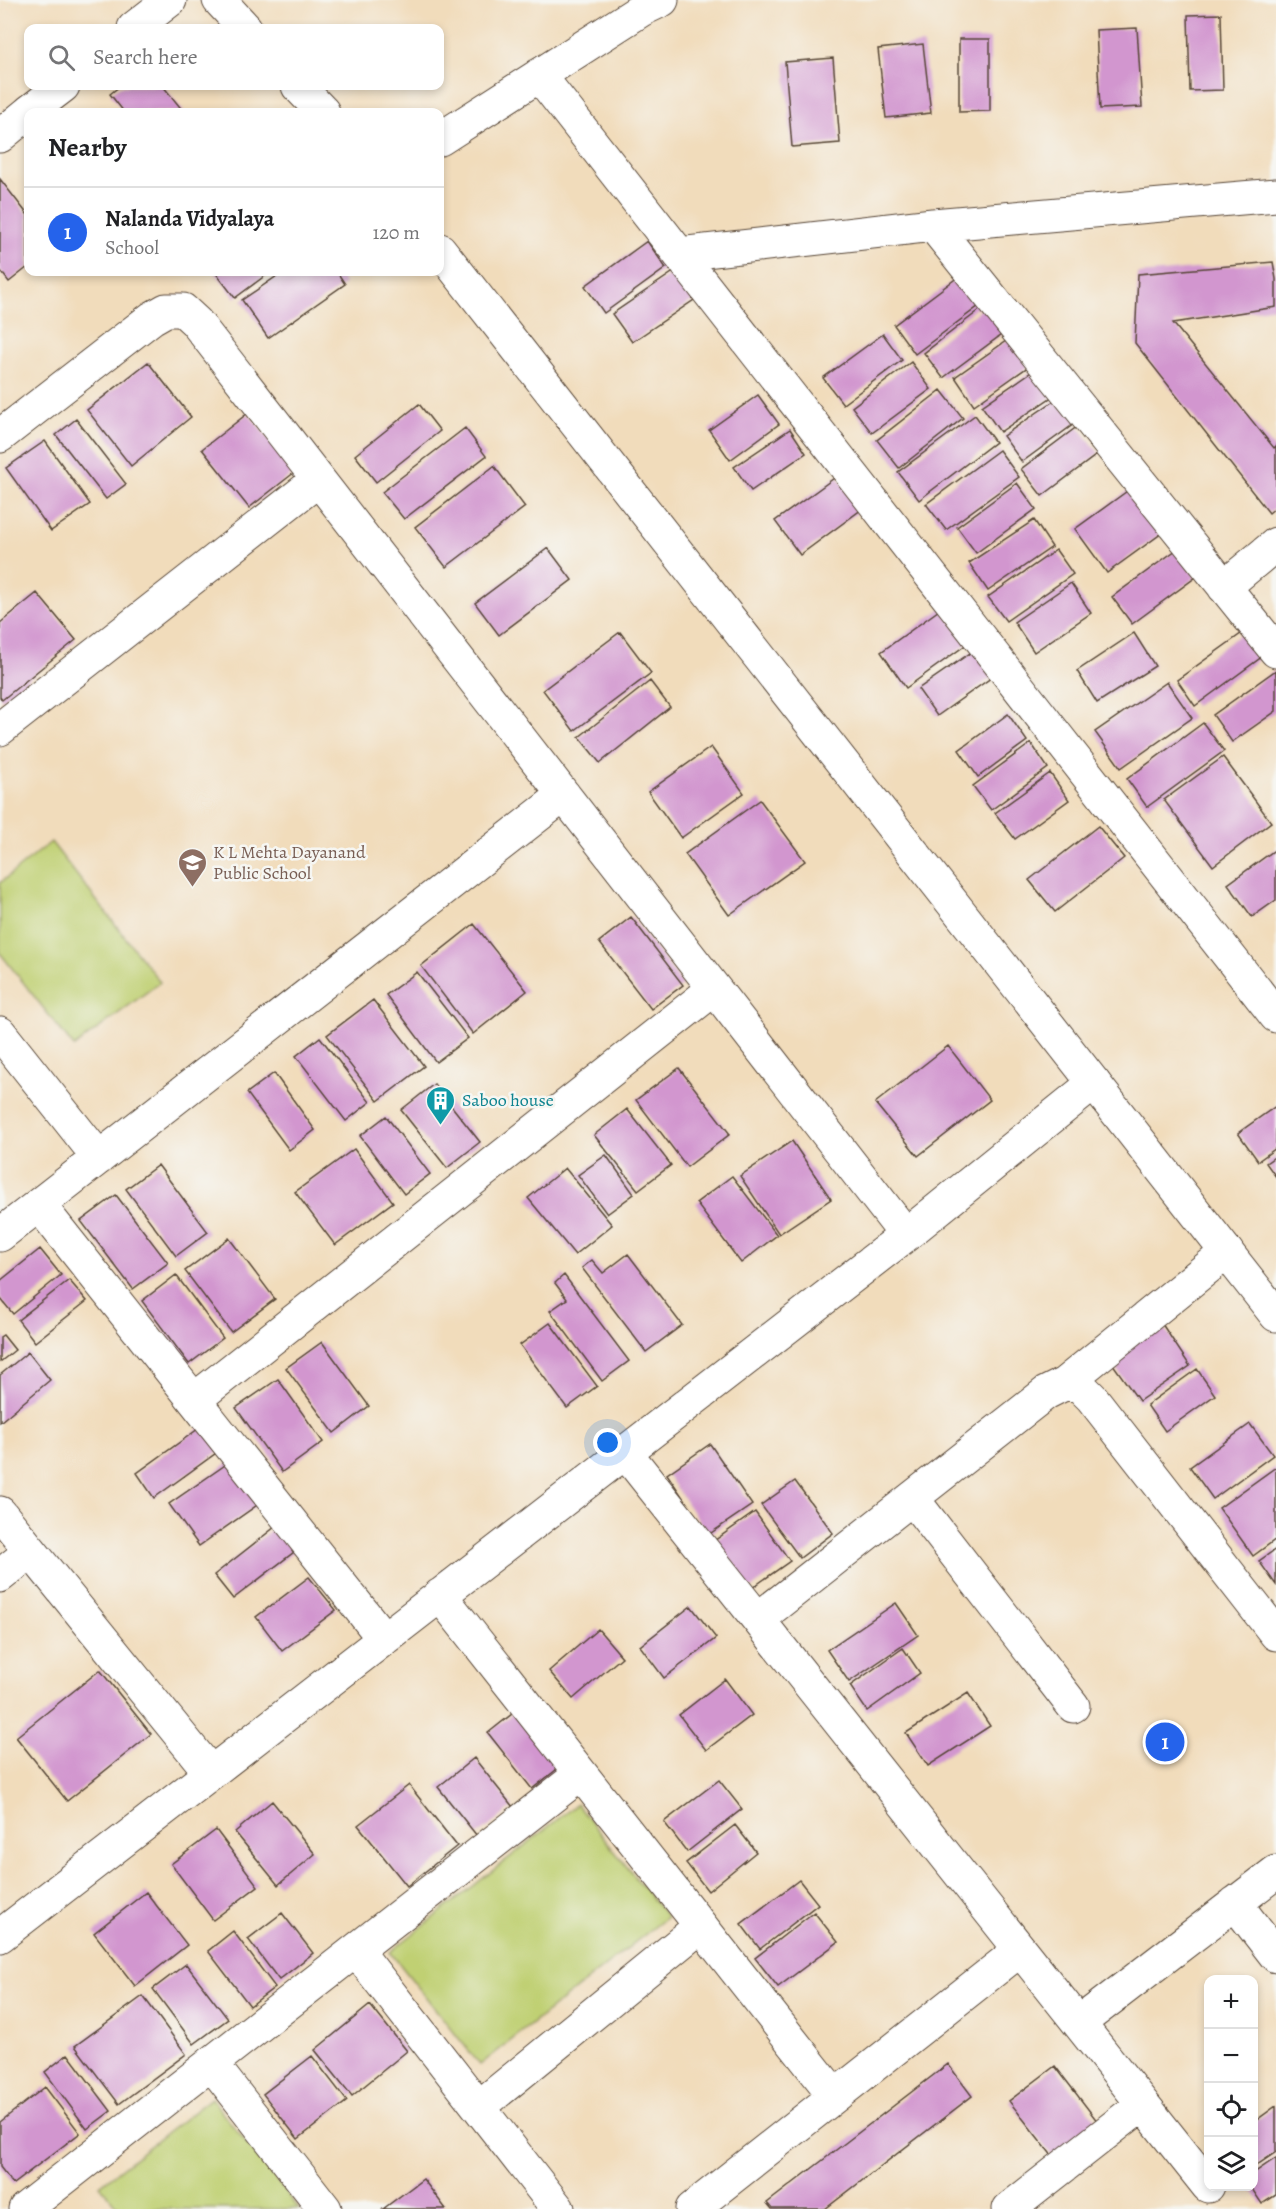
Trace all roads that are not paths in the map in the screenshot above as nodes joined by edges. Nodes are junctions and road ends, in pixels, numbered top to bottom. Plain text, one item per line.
1 (170, 0) edge
2 (219, 0) edge
3 (662, 0) edge
4 (139, 24) edge
5 (241, 24) edge
6 (539, 75) junction
7 (57, 90) edge
8 (302, 90) edge
9 (30, 108) edge
10 (319, 108) edge
11 (444, 136) edge
12 (1276, 195) edge
13 (933, 225) junction
14 (679, 254) junction
15 (444, 255) edge
16 (0, 436) edge
17 (318, 480) junction
18 (1276, 544) edge
19 (1224, 586) junction
20 (1276, 651) edge
21 (0, 729) edge
22 (564, 795) junction
23 (714, 988) junction
24 (1276, 1016) edge
25 (0, 1033) edge
26 (1094, 1083) junction
27 (99, 1158) junction
28 (39, 1205) junction
29 (0, 1235) edge
30 (906, 1235) junction
31 (1227, 1252) junction
32 (1276, 1315) edge
33 (1064, 1384) junction
34 (194, 1400) junction
35 (625, 1452) junction
36 (912, 1498) junction
37 (0, 1513) edge
38 (31, 1551) junction
39 (0, 1576) edge
40 (440, 1595) junction
41 (758, 1619) junction
42 (1276, 1634) edge
43 (384, 1639) junction
44 (1073, 1706) dead end
45 (211, 1773) junction
46 (581, 1774) junction
47 (1276, 1872) edge
48 (1235, 1903) junction
49 (701, 1926) junction
50 (0, 1936) edge
51 (356, 1950) junction
52 (1020, 1950) junction
53 (1276, 1956) edge
54 (1079, 2023) junction
55 (211, 2063) junction
56 (835, 2096) junction
57 (1143, 2104) junction
58 (478, 2107) junction
59 (1204, 2180) edge
60 (1213, 2191) edge
61 (713, 2203) edge
62 (25, 2209) edge
63 (325, 2209) edge
64 (558, 2209) edge
65 (1009, 2209) edge
66 (1227, 2209) edge

1 - 4 street
2 - 5 street
3 - 6 street
6 - 11 street
6 - 14 street
7 - 9 street
8 - 10 street
12 - 13 street
13 - 14 street
13 - 19 street
14 - 24 street
15 - 26 street
16 - 17 street
17 - 21 street
17 - 22 street
18 - 19 street
19 - 20 street
22 - 23 street
22 - 27 street
23 - 30 street
23 - 34 street
25 - 27 street
26 - 30 street
26 - 31 street
27 - 28 street
28 - 29 street
28 - 34 street
30 - 35 street
31 - 32 street
31 - 33 street
33 - 36 street
33 - 42 street
34 - 43 street
35 - 40 street
35 - 41 street
36 - 41 street
36 - 44 street
37 - 38 street
38 - 39 street
38 - 45 street
40 - 43 street
40 - 46 street
41 - 52 street
43 - 45 street
45 - 50 street
46 - 49 street
46 - 51 street
47 - 48 street
48 - 53 street
48 - 54 street
49 - 56 street
49 - 58 street
51 - 55 street
51 - 58 street
52 - 54 street
52 - 56 street
54 - 57 street
55 - 62 street
55 - 63 street
56 - 61 street
57 - 59 street
57 - 65 street
58 - 64 street
60 - 66 street

